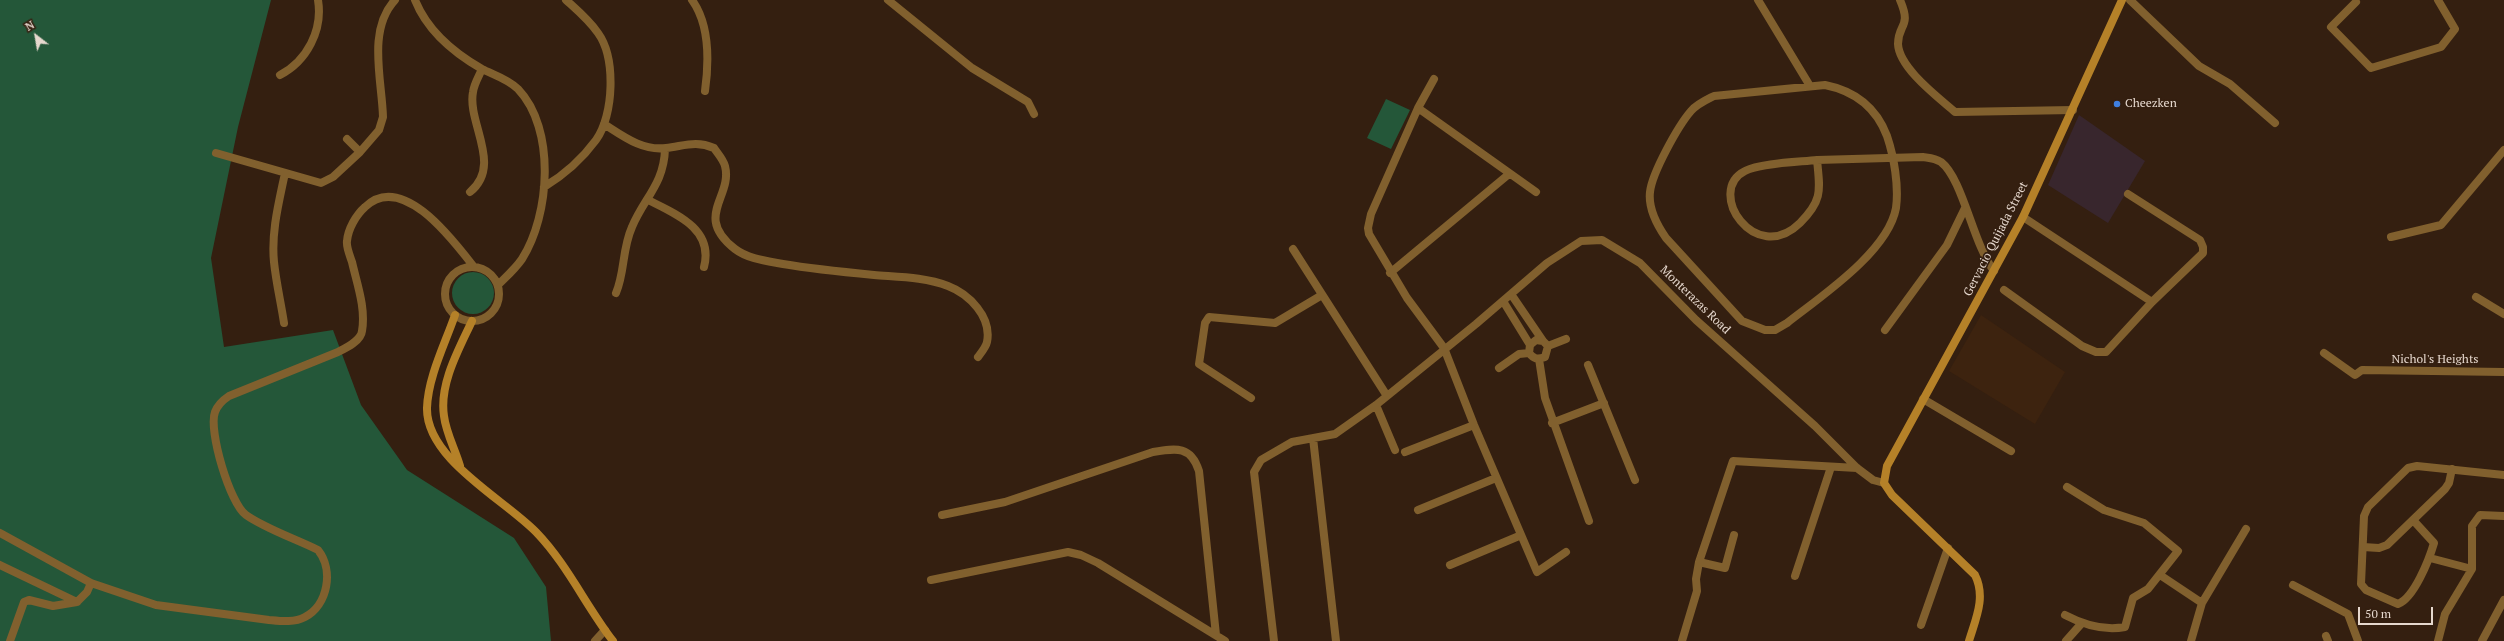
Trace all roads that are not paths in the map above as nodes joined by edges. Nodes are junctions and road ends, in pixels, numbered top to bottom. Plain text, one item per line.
1 (318, 0) edge
2 (395, 0) edge
3 (416, 0) edge
4 (566, 0) edge
5 (692, 0) edge
6 (888, 0) edge
7 (1758, 0) edge
8 (1900, 0) edge
9 (2122, 0) edge
10 (2130, 0) edge
11 (2438, 0) edge
12 (2356, 2) dead end
13 (482, 69) junction
14 (280, 75) dead end
15 (1434, 79) dead end
16 (1810, 86) junction
17 (705, 91) dead end
18 (1418, 108) junction
19 (2073, 110) junction
20 (1034, 114) dead end
21 (2275, 123) dead end
22 (604, 124) junction
23 (347, 139) dead end
24 (665, 148) junction
25 (2504, 150) edge
26 (360, 152) junction
27 (216, 153) dead end
28 (1893, 159) junction
29 (1817, 160) junction
30 (285, 173) junction
31 (1508, 174) junction
32 (544, 187) junction
33 (470, 192) dead end
34 (1536, 192) dead end
35 (2128, 194) dead end
36 (648, 200) junction
37 (1965, 208) junction
38 (2023, 217) junction
39 (2391, 237) dead end
40 (1293, 249) dead end
41 (474, 267) junction
42 (704, 267) dead end
43 (1994, 271) junction
44 (1390, 273) junction
45 (498, 285) junction
46 (2004, 290) dead end
47 (616, 293) dead end
48 (1511, 294) junction
49 (1322, 295) junction
50 (2476, 297) dead end
51 (1503, 301) junction
52 (2152, 302) junction
53 (2504, 314) edge
54 (455, 315) junction
55 (472, 322) junction
56 (284, 323) dead end
57 (1885, 330) dead end
58 (1566, 339) dead end
59 (1545, 344) junction
60 (1444, 348) junction
61 (1530, 349) junction
62 (2324, 353) dead end
63 (978, 357) dead end
64 (1539, 359) junction
65 (1588, 365) dead end
66 (1499, 368) dead end
67 (2504, 372) edge
68 (1387, 396) junction
69 (1251, 398) dead end
70 (1923, 399) junction
71 (1604, 403) junction
72 (1376, 405) junction
73 (1552, 422) junction
74 (1474, 425) junction
75 (1313, 438) junction
76 (1395, 450) dead end
77 (2011, 451) dead end
78 (1405, 452) dead end
79 (461, 466) junction
80 (1831, 467) junction
81 (1857, 468) junction
82 (2452, 469) junction
83 (2504, 475) edge
84 (1496, 478) junction
85 (1635, 480) dead end
86 (1884, 483) junction
87 (2067, 487) dead end
88 (1418, 510) dead end
89 (942, 515) dead end
90 (2504, 516) edge
91 (2413, 520) junction
92 (1589, 521) dead end
93 (2246, 529) dead end
94 (0, 533) edge
95 (1734, 535) dead end
96 (1519, 536) junction
97 (2363, 547) junction
98 (1948, 548) junction
99 (1566, 552) dead end
100 (2430, 558) junction
101 (1698, 562) junction
102 (0, 565) edge
103 (1450, 565) dead end
104 (2472, 569) junction
105 (2160, 575) junction
106 (1795, 576) dead end
107 (931, 580) dead end
108 (91, 583) junction
109 (2293, 585) dead end
110 (2504, 600) edge
111 (76, 602) junction
112 (2202, 603) junction
113 (2065, 615) dead end
114 (2081, 624) junction
115 (1921, 625) dead end
116 (605, 630) junction
117 (1216, 635) junction
118 (10, 641) edge
119 (595, 641) edge
120 (613, 641) edge
121 (1225, 641) edge
122 (1274, 641) edge
123 (1336, 641) edge
124 (1682, 641) edge
125 (1969, 641) edge
126 (2066, 641) edge
127 (2191, 641) edge
128 (2358, 641) edge
129 (2438, 641) edge
130 (2482, 641) edge

1 - 14 street
2 - 26 street
3 - 13 street
4 - 22 street
5 - 17 street
6 - 20 street
7 - 16 street
8 - 19 street
9 - 19 street, Gervacio Quijada Street
10 - 21 street
11 - 12 street
13 - 32 street
13 - 33 street
15 - 18 street
16 - 28 street
16 - 28 street
18 - 31 street
18 - 44 street
19 - 38 street, Gervacio Quijada Street
22 - 24 street
22 - 32 street
23 - 26 street
24 - 36 street
24 - 63 street
25 - 39 street
26 - 30 street
27 - 30 street
28 - 29 street
28 - 37 street
29 - 29 street
30 - 56 street
31 - 34 street
31 - 44 street
32 - 45 street
35 - 52 street
36 - 42 street
36 - 47 street
37 - 43 street
37 - 57 street
38 - 43 street, Gervacio Quijada Street
38 - 52 street
40 - 49 street
41 - 45 street
41 - 54 street
41 - 108 street
43 - 70 street, Gervacio Quijada Street
44 - 60 street
45 - 55 street
46 - 52 street
48 - 51 street, Monterazas Road
48 - 59 street
48 - 81 street, Monterazas Road
49 - 68 street
49 - 69 street
50 - 53 street
51 - 60 street, Monterazas Road
51 - 61 street
54 - 55 street
54 - 79 street
55 - 79 street
58 - 59 street
59 - 61 street
59 - 64 street
60 - 68 street, Monterazas Road
60 - 74 street
61 - 64 street
61 - 66 street
62 - 67 street, Nichol's Heights
64 - 73 street
65 - 71 street
68 - 72 street, Monterazas Road
70 - 77 street
70 - 86 street, Gervacio Quijada Street
71 - 73 street
71 - 85 street
72 - 75 street, Monterazas Road
72 - 76 street
73 - 92 street
74 - 78 street
74 - 84 street
75 - 122 street, Monterazas Road
75 - 123 street
79 - 116 street
80 - 81 street
80 - 101 street
80 - 106 street
81 - 86 street, Monterazas Road
82 - 83 street
82 - 91 street
82 - 97 street
84 - 88 street
84 - 96 street
86 - 98 street
87 - 105 street
89 - 117 street
90 - 104 street
91 - 97 street
91 - 100 street
93 - 112 street
94 - 108 street
95 - 101 street
96 - 99 street
96 - 103 street
97 - 100 street
98 - 115 street
98 - 125 street
100 - 104 street
101 - 124 street
102 - 111 street
104 - 129 street
105 - 112 street
105 - 114 street
107 - 117 street
108 - 111 street
109 - 128 street
110 - 130 street
111 - 118 street
112 - 127 street
113 - 114 street
114 - 126 street
116 - 119 street
116 - 120 street
117 - 121 street

